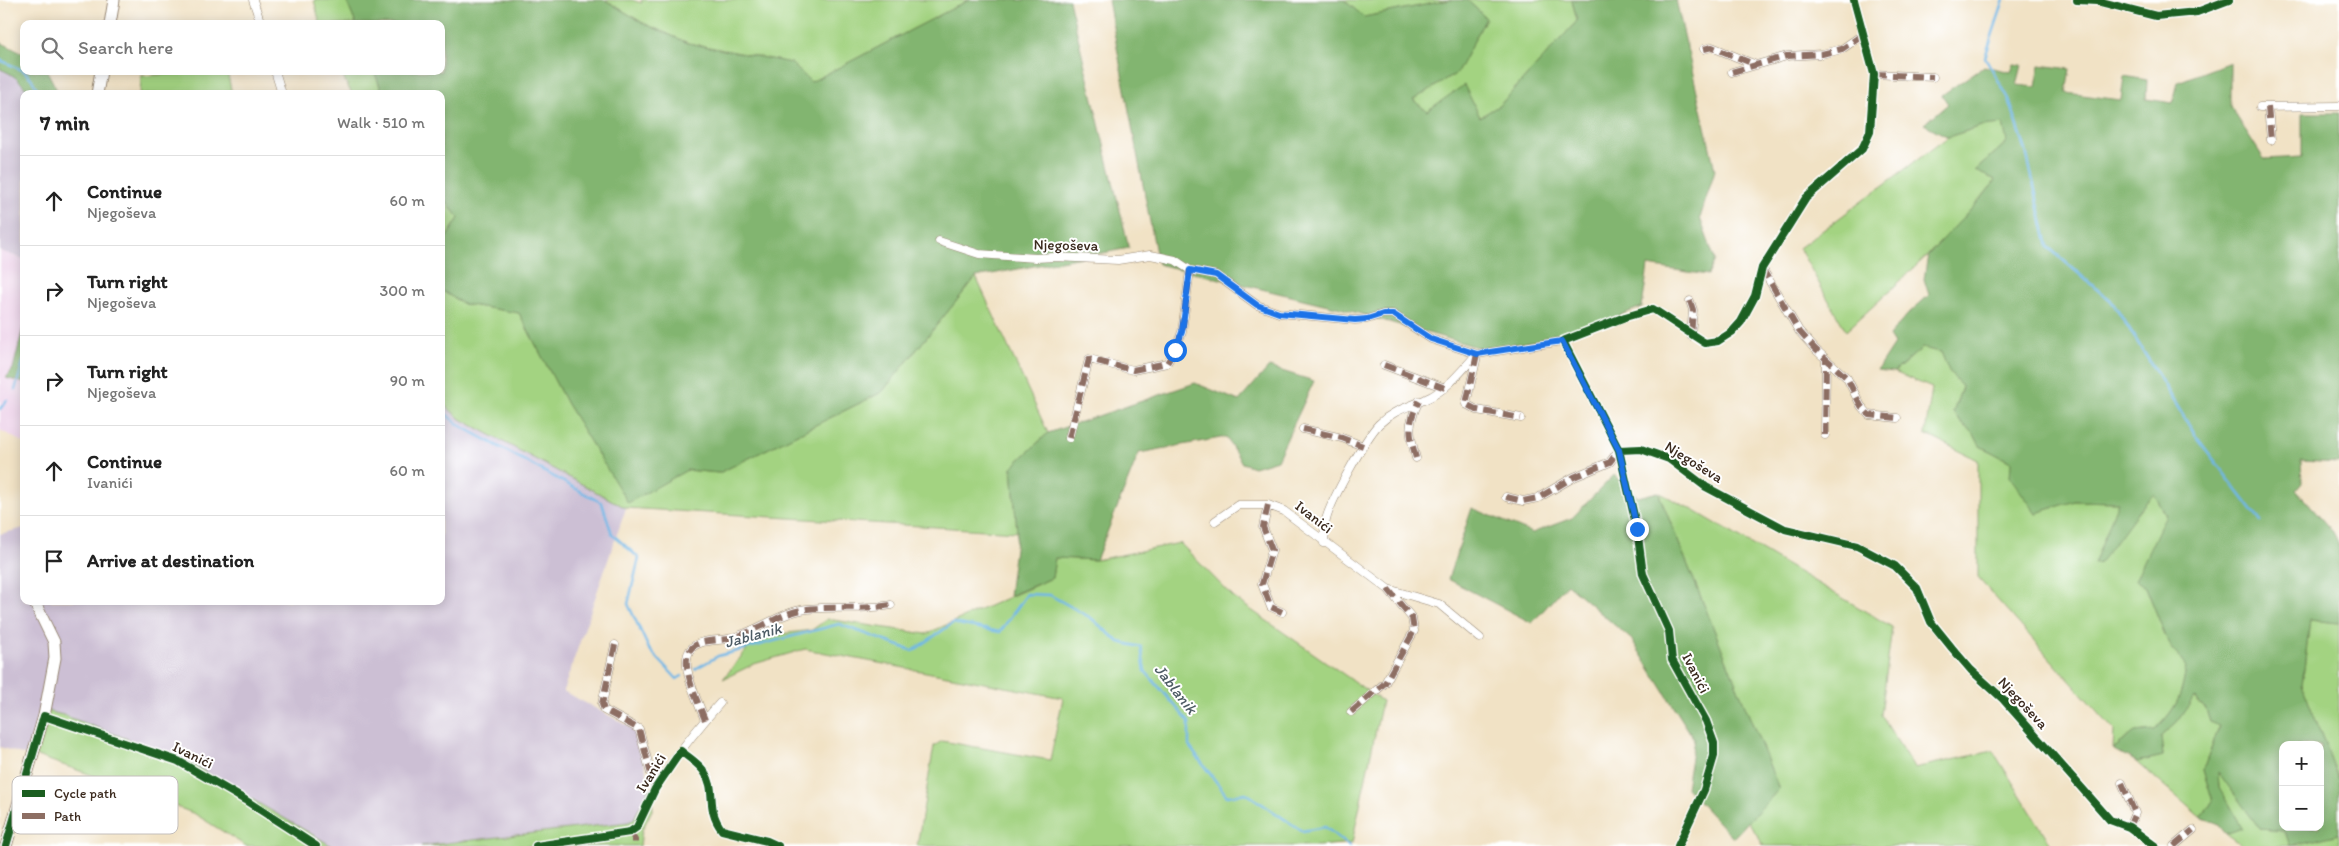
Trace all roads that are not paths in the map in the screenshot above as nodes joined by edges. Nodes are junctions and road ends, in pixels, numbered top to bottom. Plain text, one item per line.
1 (114, 0) edge
2 (253, 0) edge
3 (1854, 0) edge
4 (2077, 0) edge
5 (2229, 0) edge
6 (111, 20) edge
7 (260, 20) edge
8 (1862, 35) junction
9 (1704, 49) dead end
10 (1756, 65) junction
11 (1732, 72) dead end
12 (1874, 74) junction
13 (100, 75) edge
14 (276, 75) edge
15 (1933, 77) dead end
16 (98, 90) edge
17 (281, 90) edge
18 (2339, 106) edge
19 (2271, 140) dead end
20 (939, 241) dead end
21 (1762, 268) junction
22 (1190, 270) junction
23 (1690, 302) dead end
24 (1691, 336) junction
25 (1562, 341) junction
26 (1477, 354) junction
27 (1826, 360) junction
28 (1384, 365) dead end
29 (1445, 388) junction
30 (1420, 401) junction
31 (1520, 418) dead end
32 (1897, 418) dead end
33 (1303, 429) dead end
34 (1825, 435) dead end
35 (1069, 438) dead end
36 (1363, 446) junction
37 (1619, 450) junction
38 (1416, 458) dead end
39 (1506, 497) dead end
40 (1268, 504) junction
41 (1215, 520) dead end
42 (1324, 543) junction
43 (1388, 589) junction
44 (36, 605) edge
45 (891, 605) dead end
46 (1282, 612) dead end
47 (1480, 638) dead end
48 (615, 645) dead end
49 (720, 702) dead end
50 (1351, 712) dead end
51 (44, 716) junction
52 (705, 720) junction
53 (681, 752) junction
54 (26, 776) edge
55 (2122, 783) dead end
56 (655, 789) junction
57 (12, 825) edge
58 (2129, 826) junction
59 (2193, 830) dead end
60 (6, 846) edge
61 (316, 846) edge
62 (536, 846) edge
63 (778, 846) edge
64 (1678, 846) edge
65 (2155, 846) edge
66 (2174, 846) edge

1 - 6 street
2 - 7 street
3 - 8 street, Njegoševa
4 - 5 street
8 - 10 street
8 - 12 street, Njegoševa
9 - 10 street
10 - 11 street
12 - 15 street
12 - 21 street, Njegoševa
13 - 16 street
14 - 17 street
18 - 19 street
20 - 22 street, Njegoševa
21 - 24 street, Njegoševa
21 - 27 street
22 - 26 street, Njegoševa
22 - 35 street
23 - 24 street
24 - 25 street, Njegoševa
25 - 26 street, Njegoševa
25 - 37 street
26 - 29 street
26 - 31 street
27 - 32 street
27 - 34 street
28 - 29 street
29 - 30 street
30 - 36 street
30 - 38 street
33 - 36 street
36 - 42 street
37 - 39 street
37 - 58 street, Njegoševa
37 - 64 street, Ivanići
40 - 41 street
40 - 42 street, Ivanići
40 - 46 street
42 - 43 street, Ivanići
43 - 47 street, Ivanići
43 - 50 street, Ivanići
44 - 51 street
45 - 52 street
48 - 56 street, Ivanići
49 - 52 street
51 - 54 street
51 - 61 street, Ivanići
52 - 53 street
53 - 56 street, Ivanići
53 - 63 street, Ivanići
55 - 58 street
56 - 62 street, Ivanići
57 - 60 street
58 - 65 street, Njegoševa
59 - 66 street

